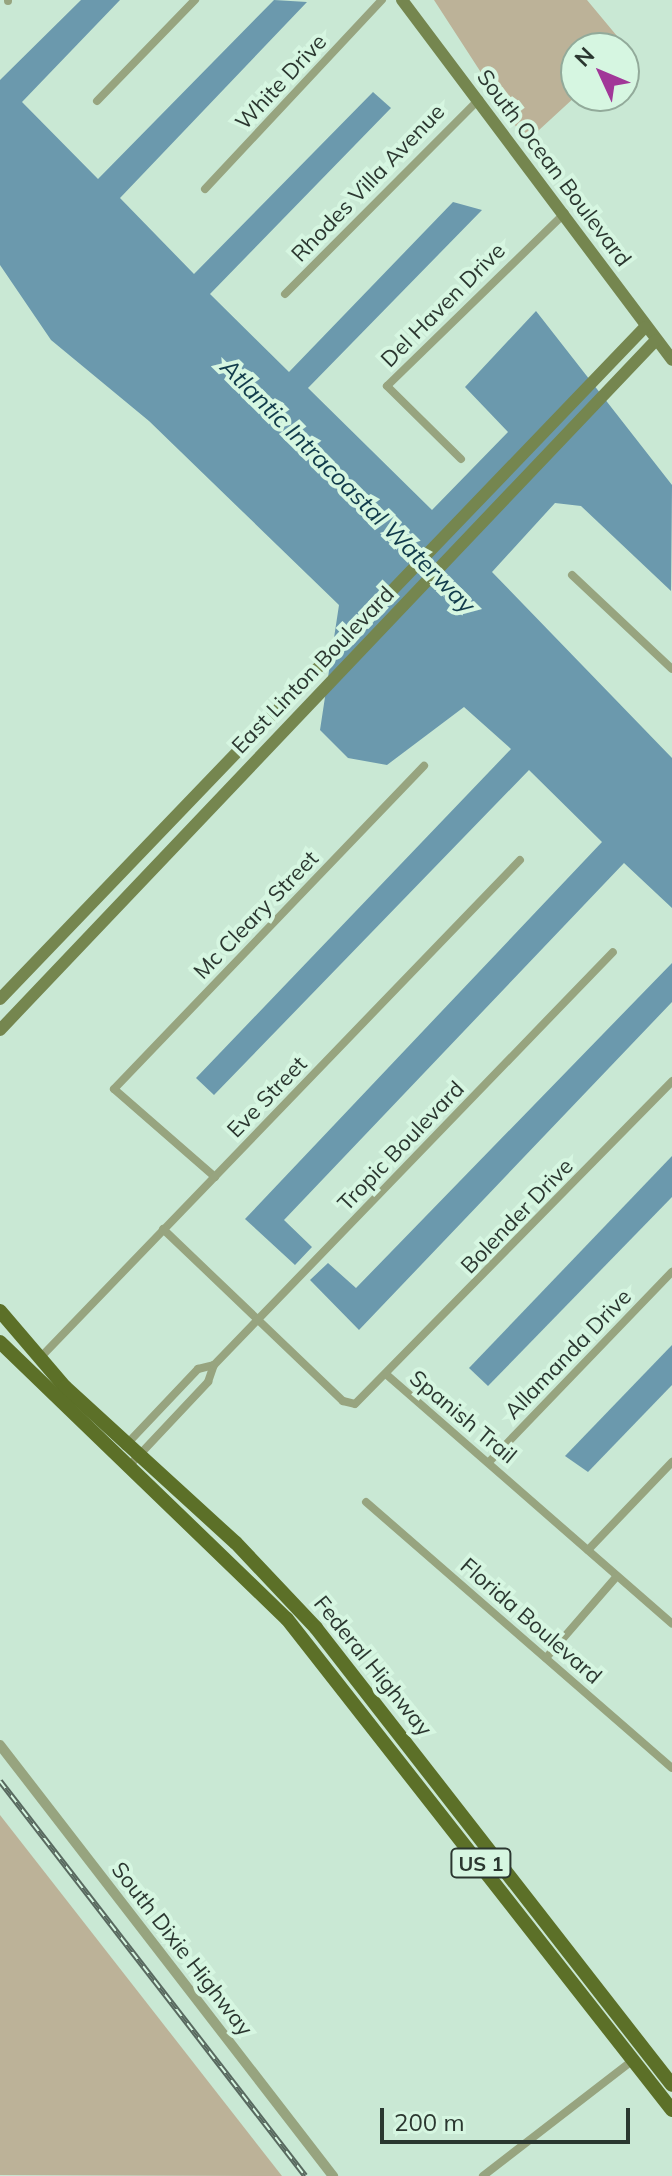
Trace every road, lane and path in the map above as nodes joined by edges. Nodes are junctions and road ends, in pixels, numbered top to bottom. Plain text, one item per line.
1 (195, 0) edge
2 (382, 0) edge
3 (402, 0) edge
4 (479, 99) junction
5 (97, 101) dead end
6 (205, 189) dead end
7 (565, 213) junction
8 (285, 294) dead end
9 (645, 327) junction
10 (656, 340) junction
11 (672, 360) edge
12 (461, 459) dead end
13 (572, 575) dead end
14 (672, 669) edge
15 (424, 766) dead end
16 (520, 860) dead end
17 (92, 904) junction
18 (107, 917) junction
19 (613, 952) dead end
20 (0, 999) edge
21 (0, 1030) edge
22 (672, 1081) edge
23 (215, 1177) junction
24 (163, 1229) junction
25 (672, 1272) edge
26 (0, 1311) edge
27 (258, 1320) junction
28 (0, 1342) edge
29 (39, 1359) junction
30 (214, 1365) junction
31 (387, 1375) junction
32 (126, 1445) junction
33 (115, 1457) junction
34 (133, 1462) junction
35 (489, 1462) junction
36 (672, 1462) edge
37 (366, 1502) dead end
38 (588, 1550) junction
39 (617, 1576) junction
40 (259, 1588) junction
41 (280, 1589) junction
42 (672, 1624) edge
43 (546, 1658) junction
44 (0, 1745) edge
45 (672, 1768) edge
46 (633, 2060) junction
47 (672, 2085) edge
48 (672, 2110) edge
49 (333, 2176) edge
50 (483, 2176) edge

1 - 5 street
2 - 6 street, White Drive
3 - 4 main road, South Ocean Boulevard
4 - 7 main road, South Ocean Boulevard
4 - 8 street, Rhodes Villa Avenue
7 - 9 main road, South Ocean Boulevard
7 - 12 street, Del Haven Drive
9 - 10 main road, South Ocean Boulevard
9 - 17 main road, East Linton Boulevard
10 - 11 main road, South Ocean Boulevard
10 - 18 main road, East Linton Boulevard
13 - 14 street
15 - 23 street, Mc Cleary Street
16 - 23 street, Eve Street
17 - 18 main road
17 - 20 main road, East Linton Boulevard
18 - 21 main road, East Linton Boulevard
19 - 27 street, Tropic Boulevard
22 - 31 street, Bolender Drive
23 - 24 street, Eve Street
24 - 27 street, Spanish Trail
24 - 29 street, Eve Street
25 - 35 street, Allamanda Drive
26 - 29 main road, Federal Highway / US 1
27 - 30 street, Tropic Boulevard
27 - 31 street, Spanish Trail
28 - 33 main road, Federal Highway / US 1
29 - 32 main road, Federal Highway / US 1
30 - 32 street, Tropic Boulevard
30 - 34 street, Tropic Boulevard
31 - 35 street, Spanish Trail
32 - 33 street, Tropic Boulevard
32 - 34 main road, Federal Highway / US 1
33 - 34 main road, Federal Highway / US 1
34 - 40 main road, Federal Highway / US 1
34 - 41 main road, Federal Highway / US 1
35 - 38 street, Spanish Trail
36 - 38 street
37 - 43 street, Florida Boulevard
38 - 39 street, Spanish Trail
39 - 42 street, Spanish Trail
39 - 43 street
40 - 41 main road
40 - 46 main road, Federal Highway / US 1
41 - 47 main road, Federal Highway / US 1
43 - 45 street, Florida Boulevard
44 - 49 street, South Dixie Highway
46 - 48 main road, Federal Highway / US 1
46 - 50 street

